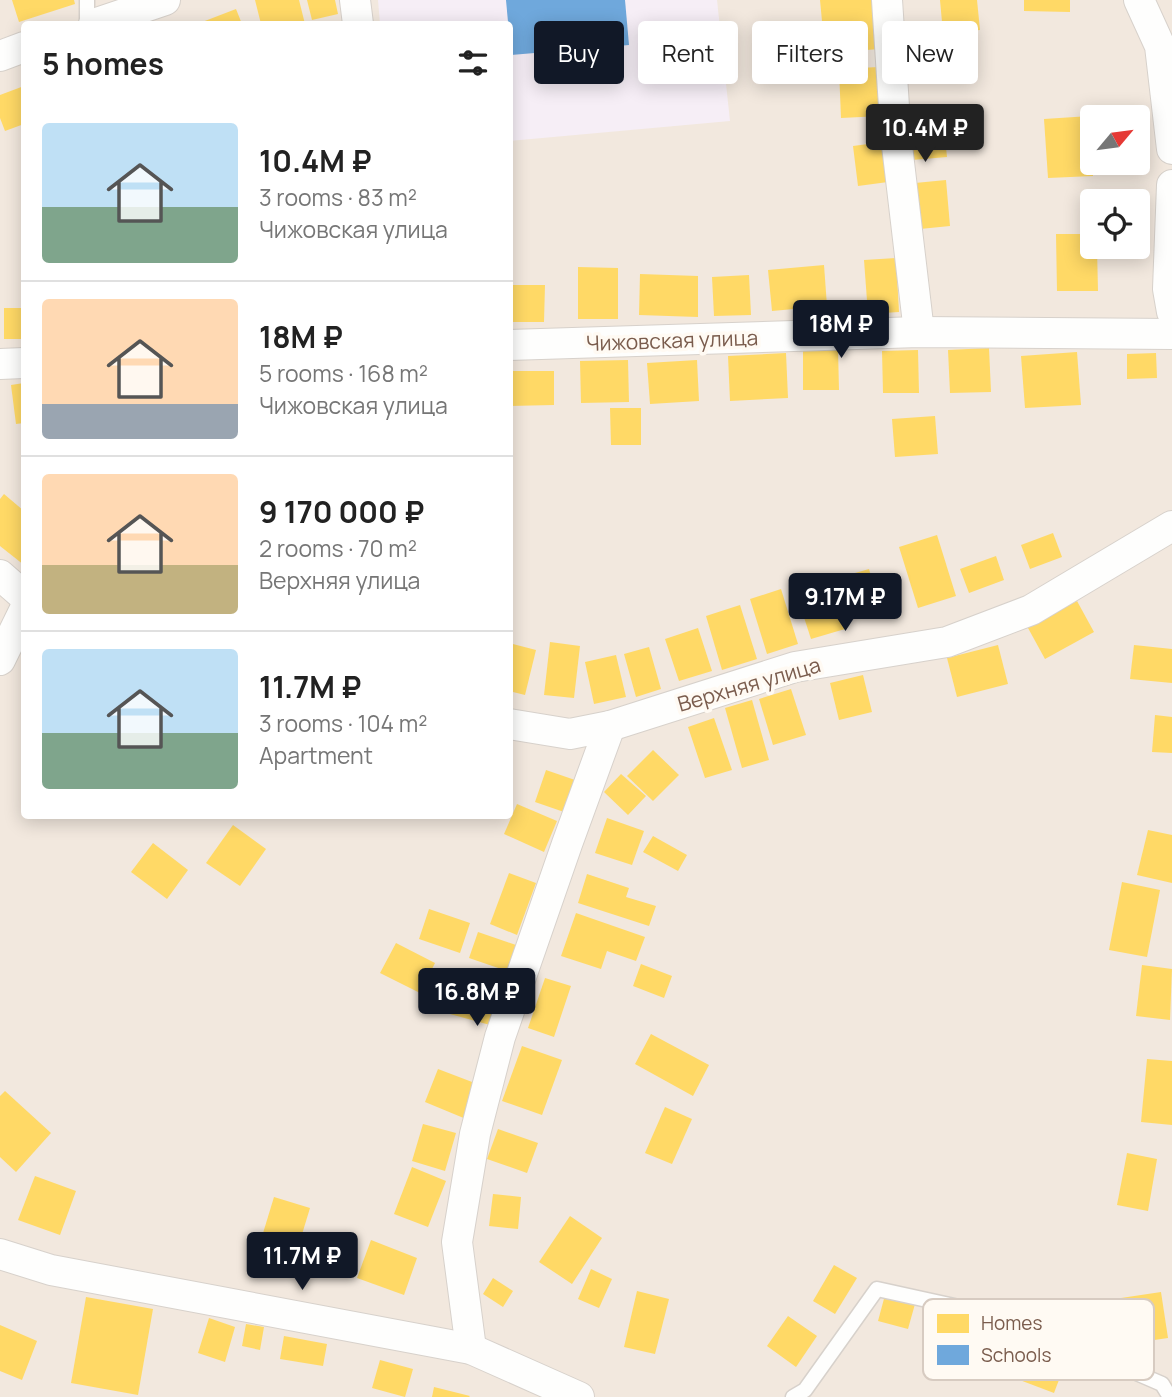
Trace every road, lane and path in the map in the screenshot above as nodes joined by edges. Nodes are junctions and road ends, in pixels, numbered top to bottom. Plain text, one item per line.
1 (87, 0) edge
2 (165, 0) edge
3 (355, 0) edge
4 (887, 0) edge
5 (1139, 0) edge
6 (87, 21) edge
7 (103, 21) edge
8 (358, 21) edge
9 (1166, 36) edge
10 (21, 48) edge
11 (0, 55) edge
12 (1172, 149) edge
13 (1172, 185) edge
14 (1172, 312) edge
15 (919, 332) junction
16 (1172, 334) edge
17 (513, 345) edge
18 (0, 363) edge
19 (21, 363) edge
20 (1172, 526) edge
21 (0, 575) edge
22 (21, 593) edge
23 (21, 617) edge
24 (0, 660) edge
25 (513, 725) edge
26 (610, 726) junction
27 (0, 1254) edge
28 (923, 1299) edge
29 (471, 1349) junction
30 (1153, 1380) edge
31 (579, 1397) edge
32 (793, 1397) edge
33 (1170, 1397) edge

1 - 6 lane
2 - 7 street
3 - 8 street
4 - 15 street
5 - 9 street
9 - 12 street
10 - 11 street
13 - 14 street
15 - 16 street, Чижовская улица
15 - 17 street, Чижовская улица
18 - 19 street
20 - 26 street, Верхняя улица
21 - 22 street
23 - 24 street
25 - 26 street, Верхняя улица
26 - 29 street
27 - 29 street
28 - 32 lane
29 - 31 street
30 - 33 lane

